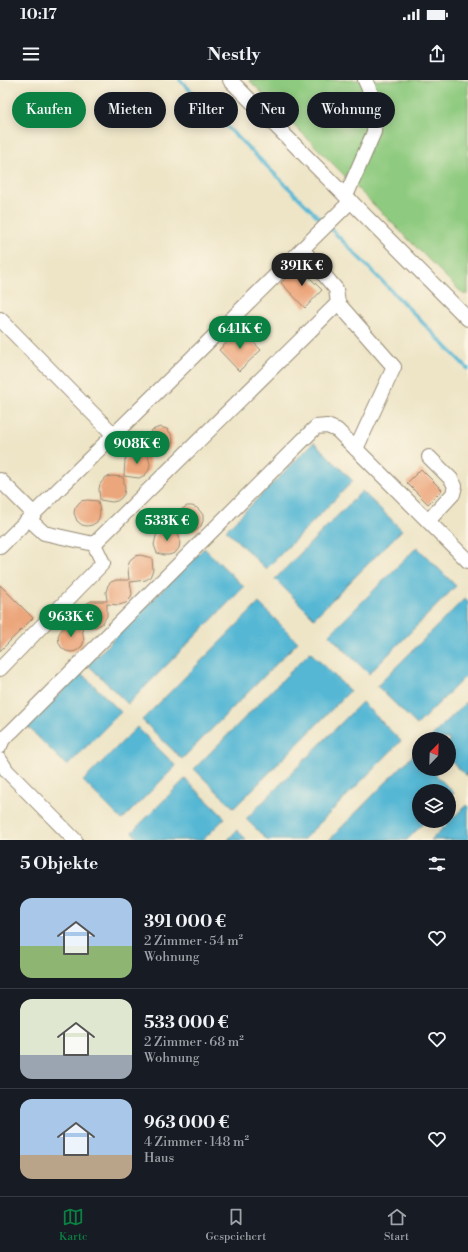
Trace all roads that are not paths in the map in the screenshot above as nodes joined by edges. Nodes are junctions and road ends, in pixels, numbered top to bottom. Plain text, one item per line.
1 (230, 80) edge
2 (365, 80) edge
3 (348, 198) junction
4 (302, 249) junction
5 (338, 303) junction
6 (0, 319) edge
7 (468, 319) edge
8 (114, 435) junction
9 (356, 449) junction
10 (429, 457) dead end
11 (0, 480) edge
12 (31, 517) junction
13 (428, 521) junction
14 (94, 544) junction
15 (0, 547) edge
16 (468, 561) edge
17 (0, 669) edge
18 (0, 746) edge
19 (0, 760) edge
20 (75, 840) edge

1 - 3 lane
2 - 3 lane
3 - 4 lane
3 - 7 lane
4 - 5 lane
4 - 8 lane
5 - 9 lane
5 - 14 lane
6 - 8 lane
8 - 12 lane
9 - 13 lane
9 - 18 lane
10 - 13 lane
11 - 12 lane
12 - 14 lane
12 - 15 lane
13 - 16 lane
14 - 17 lane
19 - 20 lane

